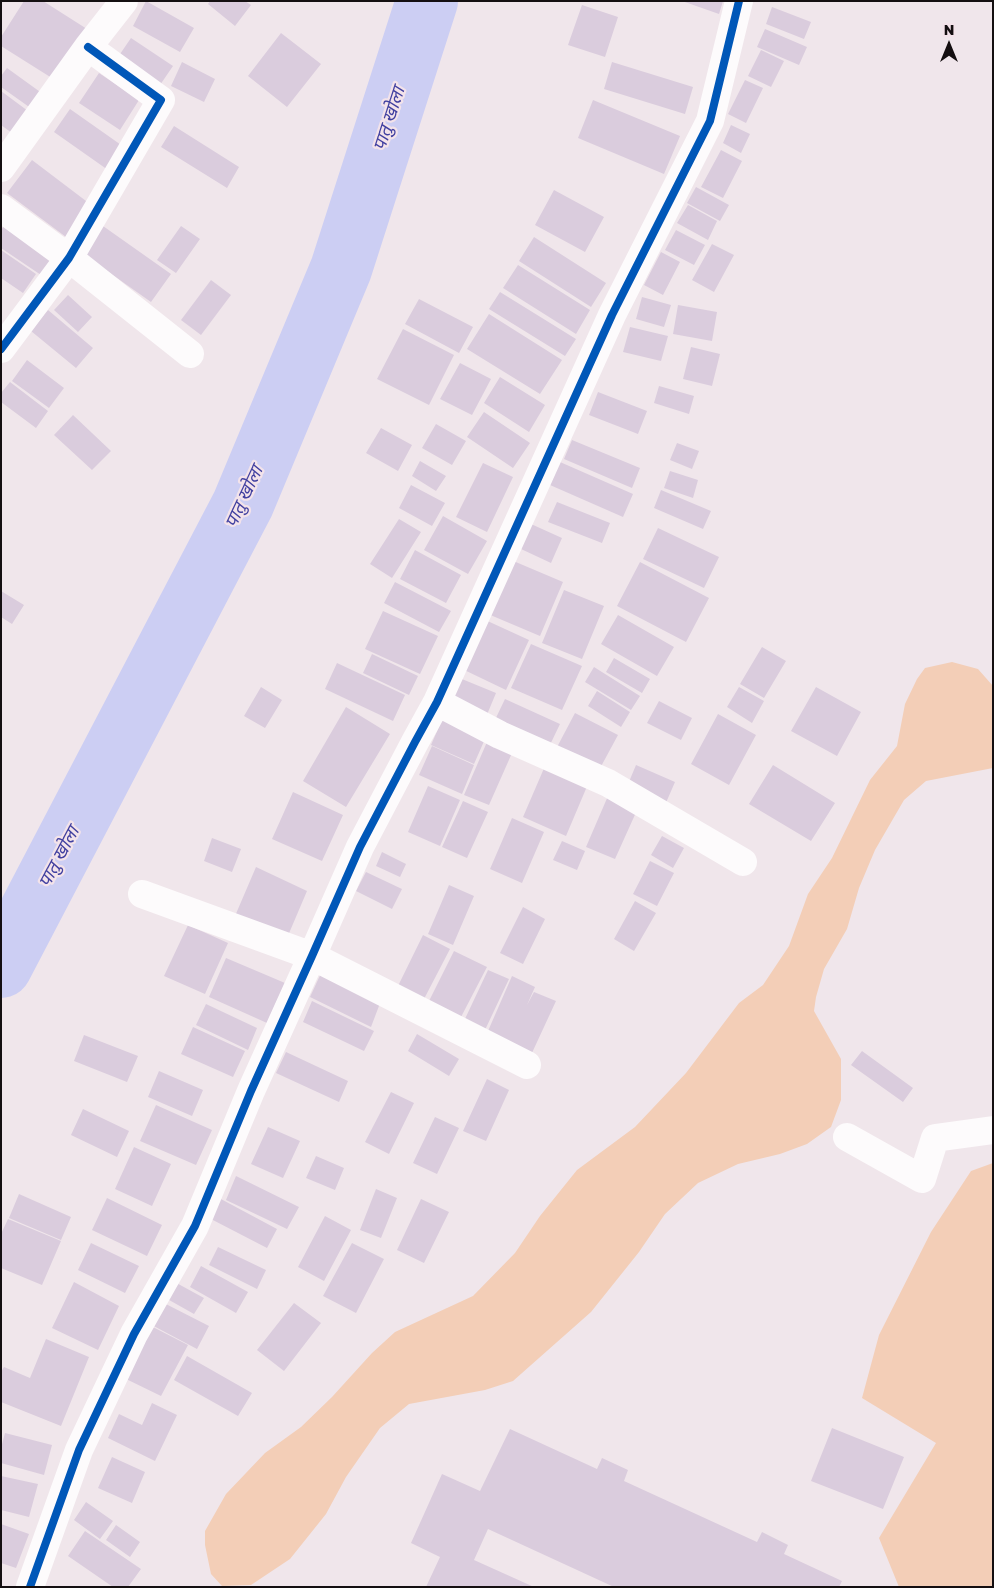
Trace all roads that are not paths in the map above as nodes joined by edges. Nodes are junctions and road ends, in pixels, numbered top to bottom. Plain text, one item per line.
1 (124, 1) edge
2 (739, 1) edge
3 (88, 47) junction
4 (1, 168) edge
5 (1, 208) edge
6 (69, 258) junction
7 (1, 349) edge
8 (190, 354) dead end
9 (437, 702) junction
10 (742, 862) dead end
11 (142, 894) dead end
12 (312, 956) junction
13 (527, 1065) dead end
14 (993, 1130) edge
15 (847, 1137) dead end
16 (30, 1587) edge

1 - 3 street
2 - 9 street
3 - 4 street
3 - 6 street
5 - 6 street
6 - 7 street
6 - 8 street
9 - 10 street
9 - 12 street
11 - 12 street
12 - 13 street
12 - 16 street
14 - 15 street

